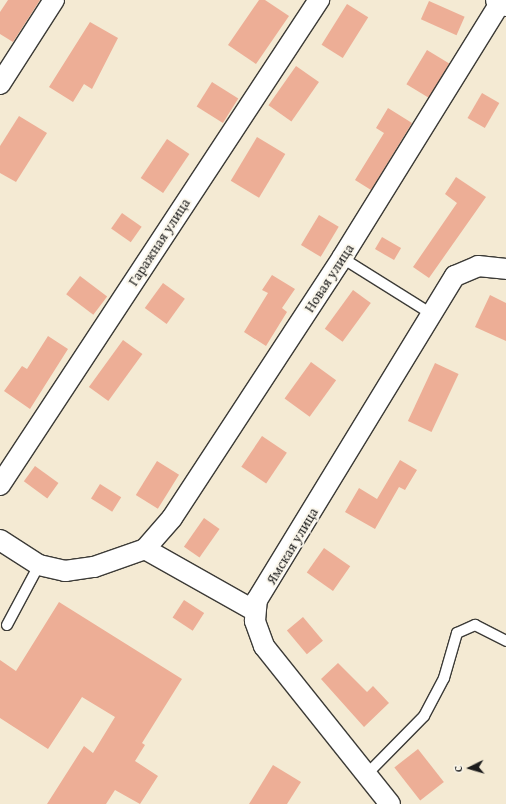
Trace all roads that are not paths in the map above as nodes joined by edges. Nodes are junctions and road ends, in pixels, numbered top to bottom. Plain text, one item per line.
1 (54, 0) edge
2 (319, 0) edge
3 (501, 2) edge
4 (0, 84) edge
5 (342, 258) junction
6 (506, 269) edge
7 (430, 313) junction
8 (0, 485) edge
9 (0, 540) edge
10 (145, 549) junction
11 (39, 566) junction
12 (255, 611) junction
13 (7, 625) dead end
14 (506, 641) edge
15 (368, 773) junction
16 (390, 804) edge

1 - 4 street
2 - 8 street, Гаражная улица
3 - 5 street, Новая улица
5 - 7 lane
5 - 10 street, Новая улица
6 - 7 street, Ямская улица
7 - 12 street, Ямская улица
9 - 11 street
10 - 11 street
10 - 12 street
11 - 13 lane
12 - 15 street
14 - 15 lane
15 - 16 street

